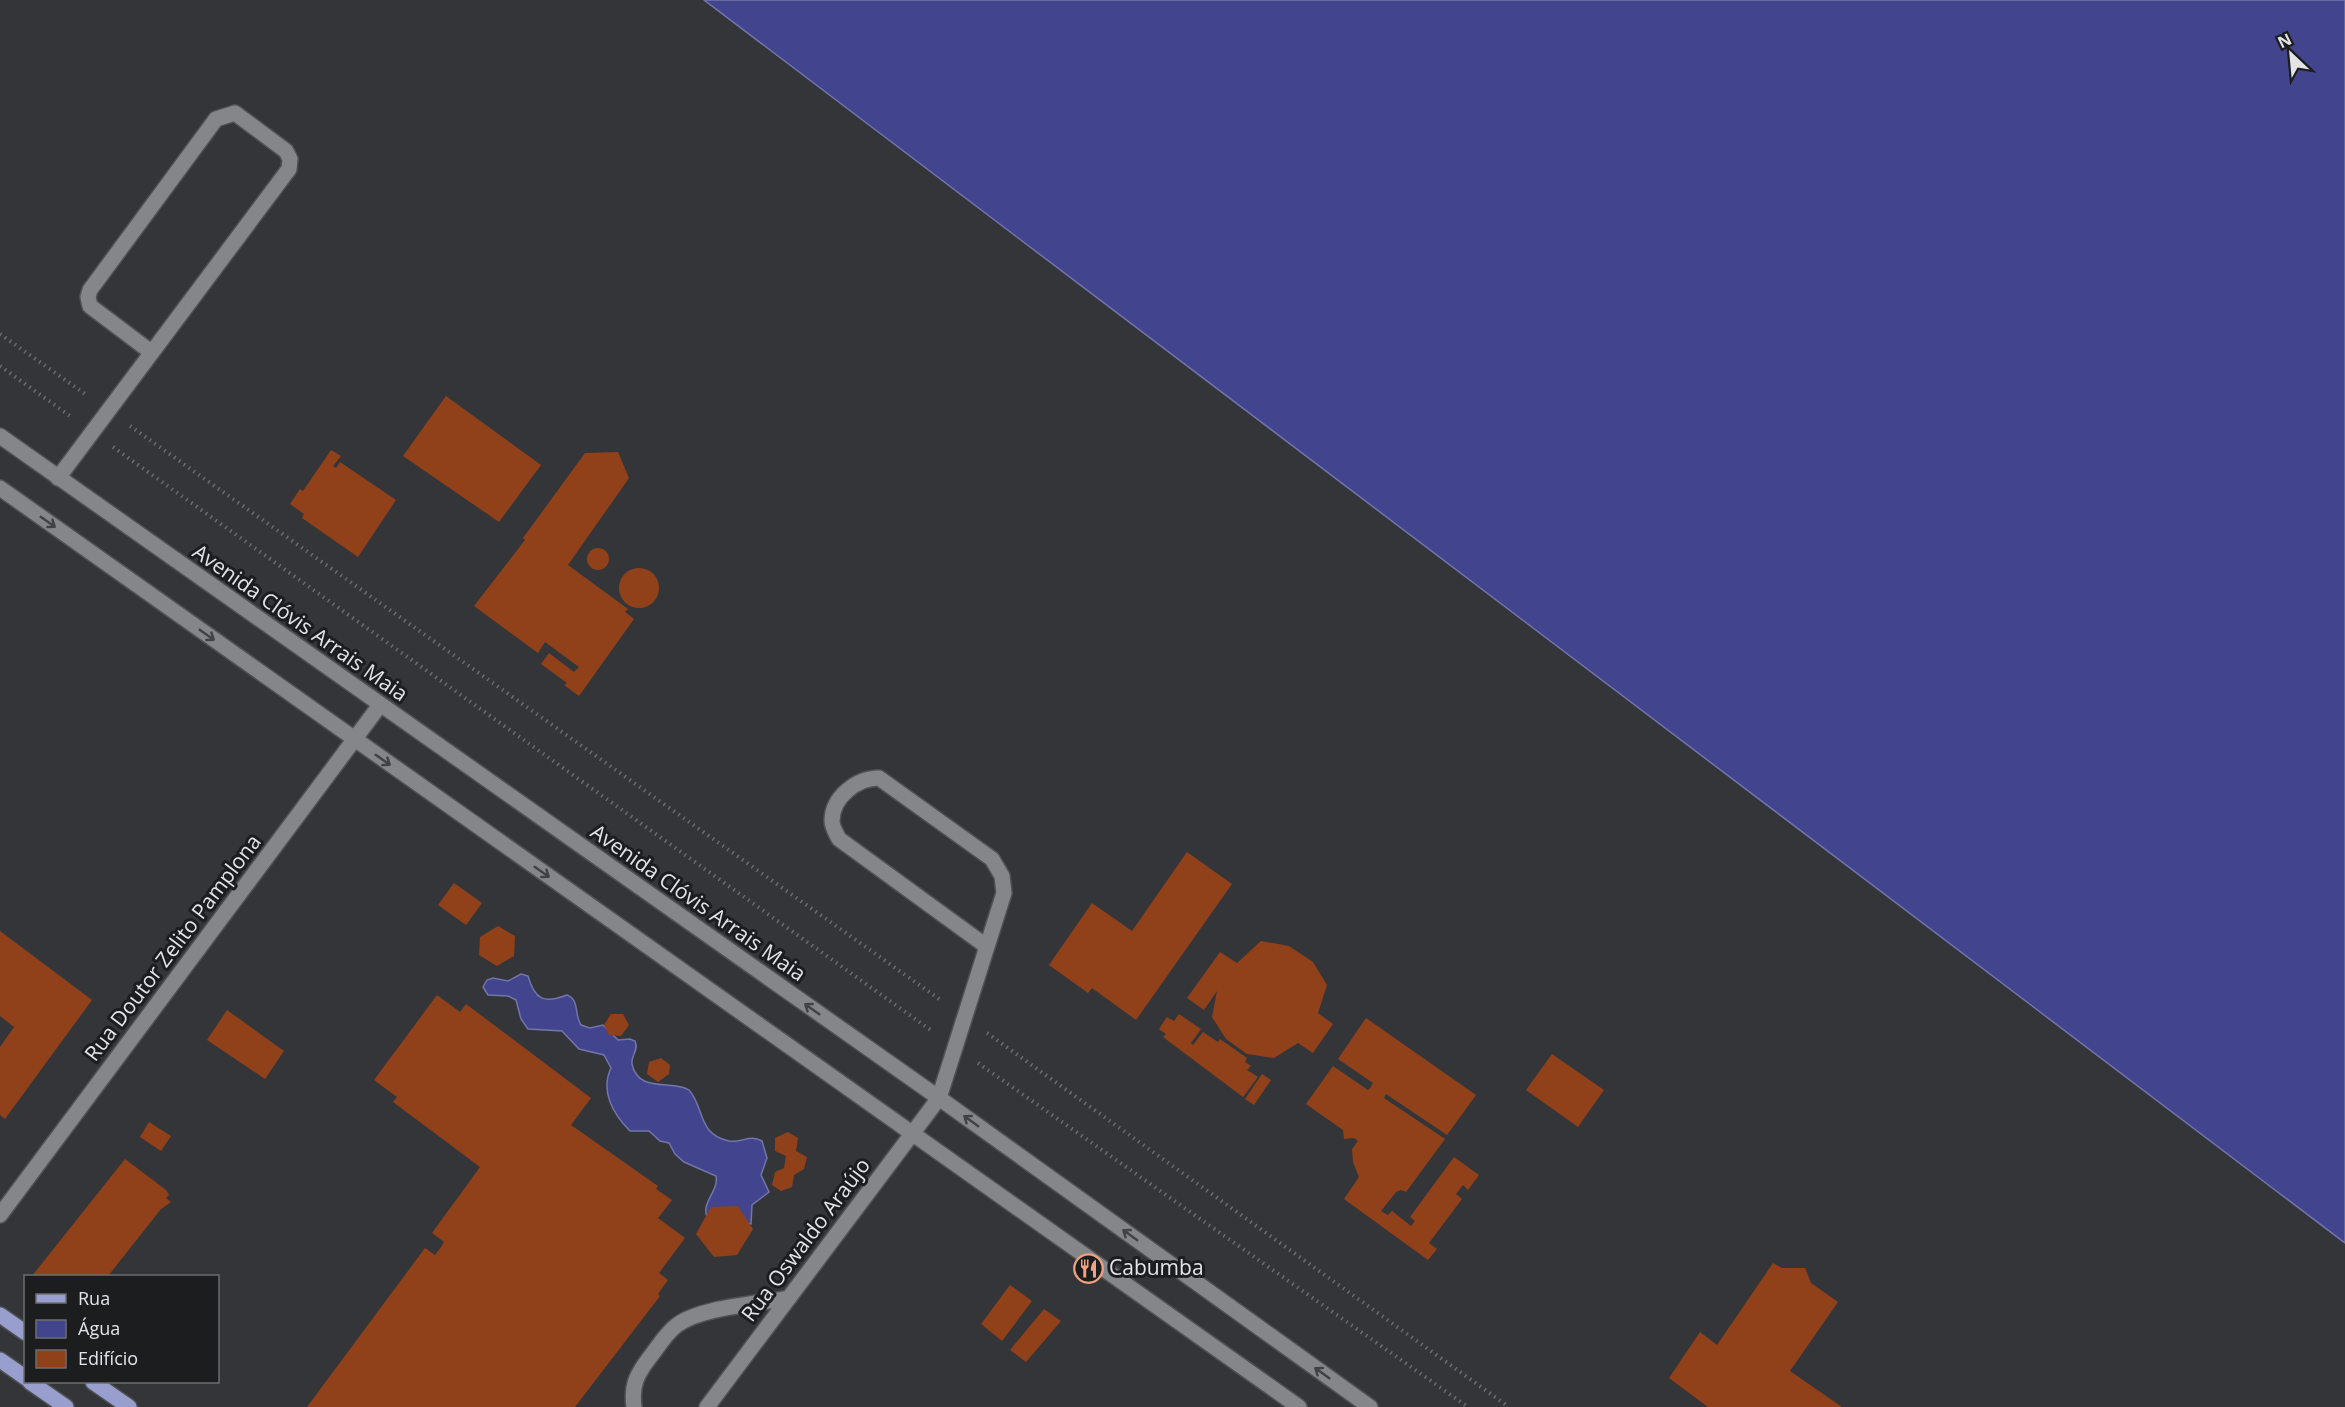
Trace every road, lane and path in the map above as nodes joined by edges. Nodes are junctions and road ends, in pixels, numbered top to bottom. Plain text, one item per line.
1 (0, 334) edge
2 (151, 352) junction
3 (0, 366) edge
4 (108, 410) junction
5 (92, 432) junction
6 (0, 436) edge
7 (58, 478) junction
8 (0, 488) edge
9 (380, 705) junction
10 (354, 740) junction
11 (986, 946) junction
12 (964, 1016) junction
13 (954, 1046) junction
14 (939, 1098) junction
15 (913, 1132) junction
16 (0, 1215) edge
17 (789, 1298) junction
18 (0, 1315) edge
19 (24, 1333) edge
20 (0, 1360) edge
21 (24, 1377) edge
22 (31, 1383) edge
23 (94, 1383) edge
24 (66, 1407) edge
25 (129, 1407) edge
26 (634, 1407) edge
27 (707, 1407) edge
28 (1299, 1407) edge
29 (1370, 1407) edge
30 (1468, 1407) edge
31 (1509, 1407) edge

1 - 4 path
2 - 2 main road
2 - 4 main road
3 - 5 path
4 - 5 main road
4 - 12 path
5 - 7 main road
5 - 13 path
6 - 7 main road, Avenida Clóvis Arrais Maia
7 - 9 main road, Avenida Clóvis Arrais Maia
8 -> 10 main road
9 - 10 main road, Rua Doutor Zelito Pamplona
14 -> 9 main road, Avenida Clóvis Arrais Maia
10 -> 15 main road
10 - 16 main road, Rua Doutor Zelito Pamplona
11 - 11 main road
11 - 12 main road
12 - 13 main road
12 - 31 path
13 - 14 main road
13 - 30 path
14 - 15 main road, Rua Oswaldo Araújo
29 -> 14 main road, Avenida Clóvis Arrais Maia
15 - 17 main road, Rua Oswaldo Araújo
15 - 28 main road
17 - 26 main road
17 - 27 main road, Rua Oswaldo Araújo
18 - 19 main road
20 - 21 main road
22 - 24 main road
23 - 25 main road

